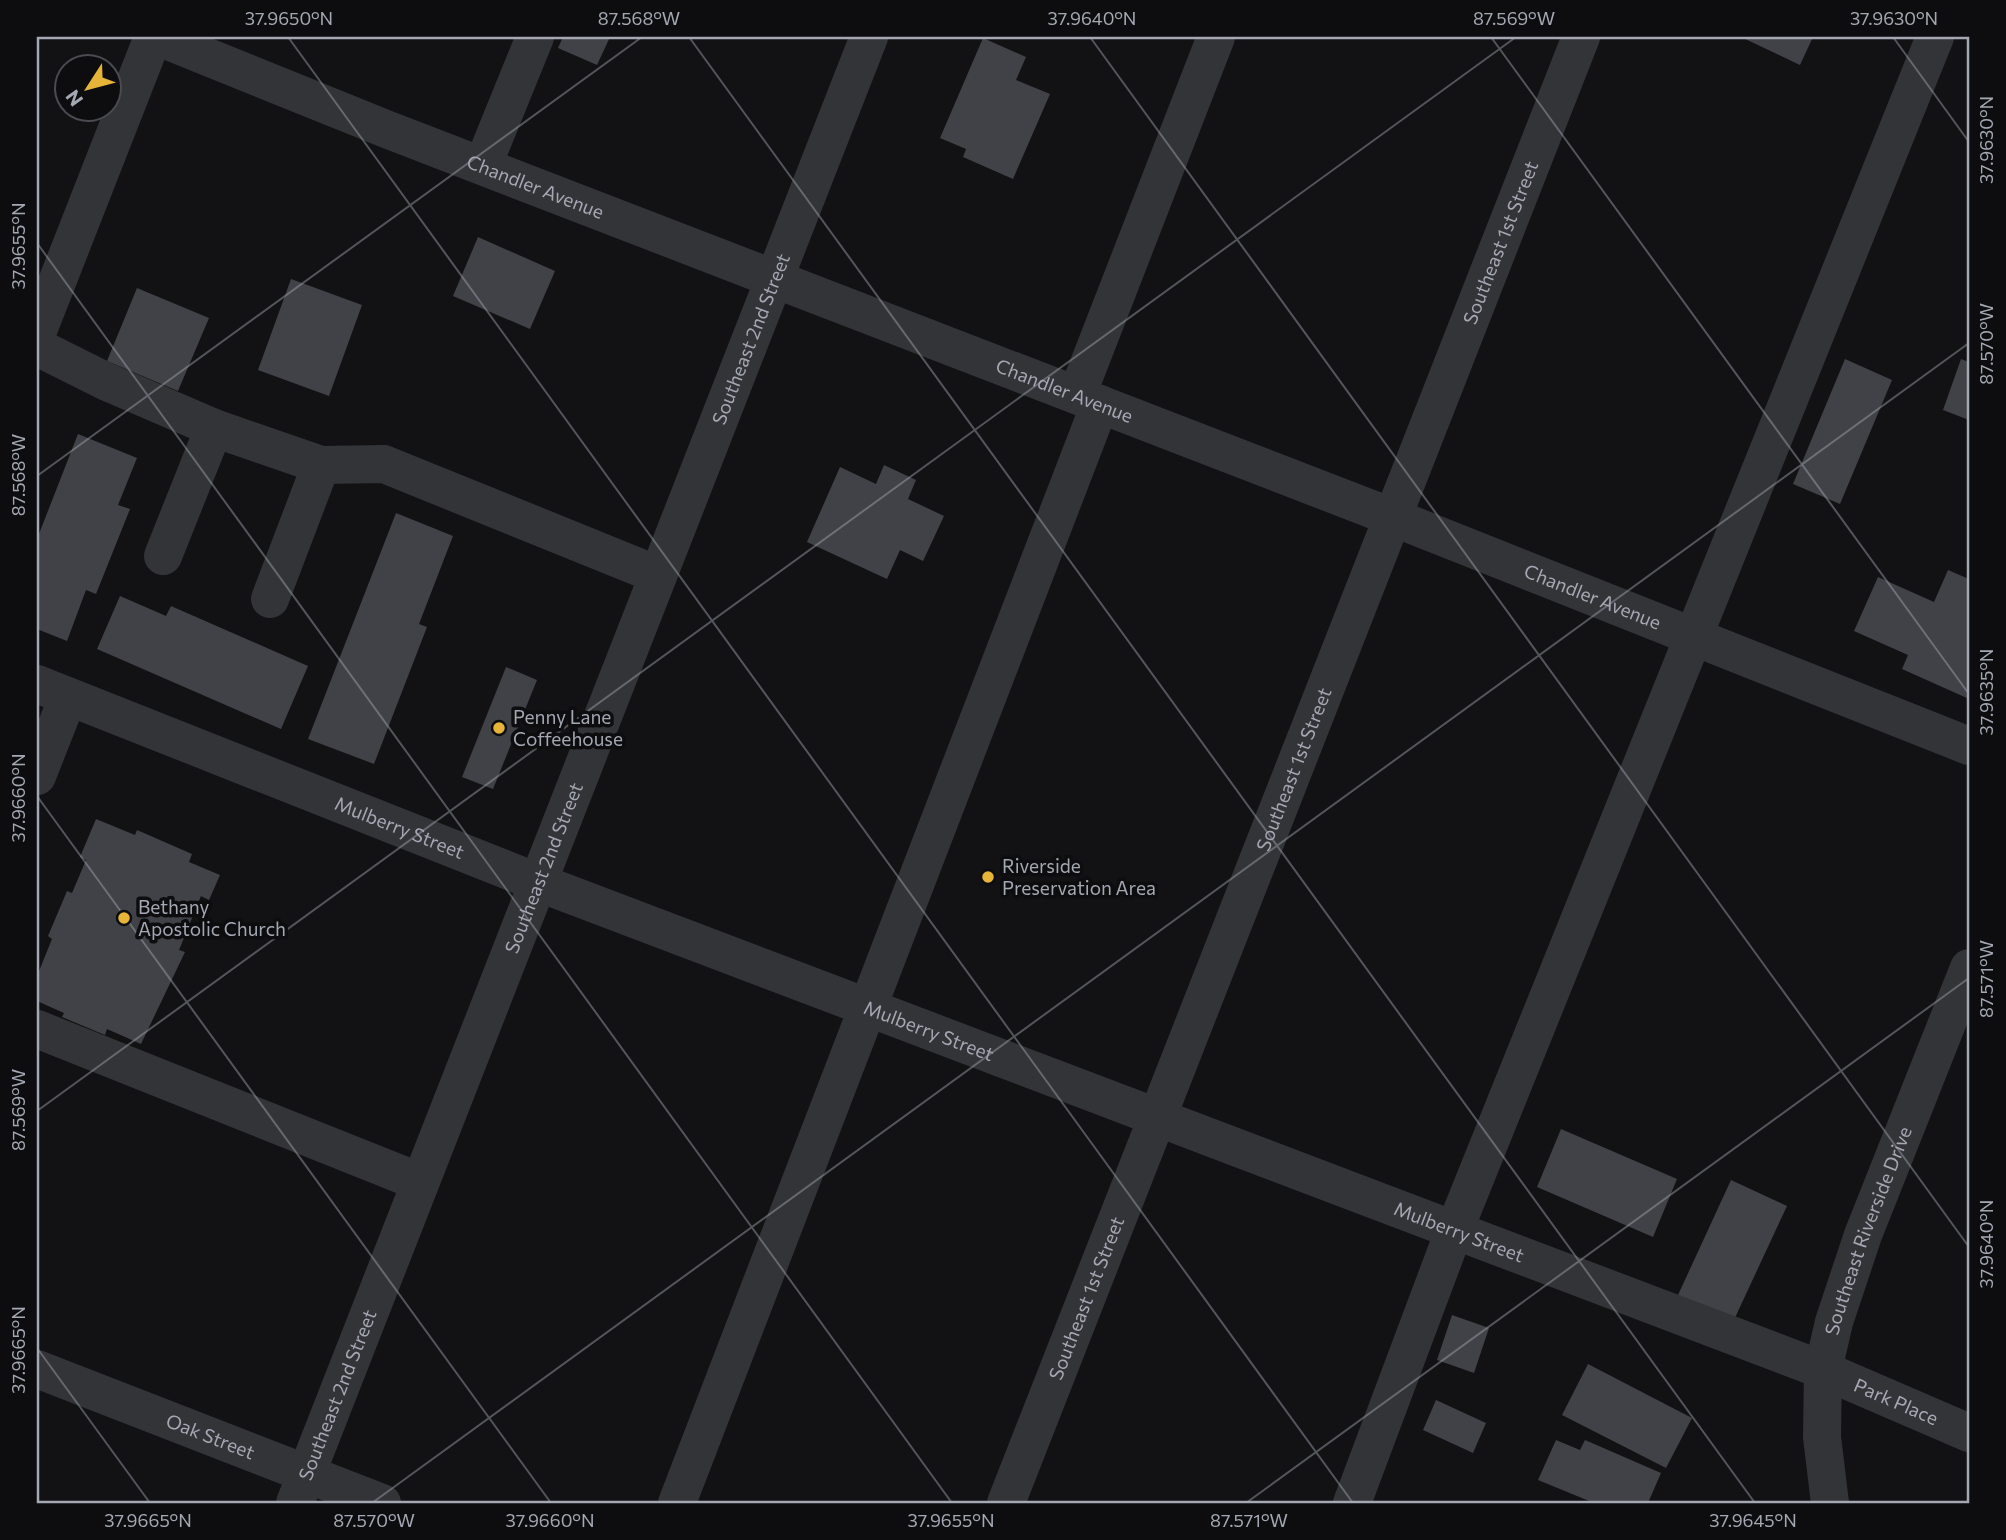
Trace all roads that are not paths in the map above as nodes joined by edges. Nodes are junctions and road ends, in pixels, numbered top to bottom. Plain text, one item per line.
1 (155, 37) edge
2 (536, 37) edge
3 (869, 37) edge
4 (1216, 37) edge
5 (1581, 37) edge
6 (1935, 37) edge
7 (483, 165) junction
8 (775, 279) junction
9 (37, 333) edge
10 (37, 347) edge
11 (1088, 400) junction
12 (215, 428) junction
13 (321, 465) junction
14 (1392, 517) junction
15 (163, 556) dead end
16 (658, 575) junction
17 (270, 599) dead end
18 (1691, 636) junction
19 (52, 691) edge
20 (1969, 746) edge
21 (37, 776) edge
22 (537, 882) junction
23 (1969, 968) edge
24 (867, 1006) junction
25 (37, 1029) edge
26 (1157, 1115) junction
27 (420, 1182) junction
28 (1454, 1231) junction
29 (37, 1369) edge
30 (1822, 1370) junction
31 (1969, 1433) edge
32 (301, 1489) edge
33 (382, 1503) edge
34 (677, 1503) edge
35 (1006, 1503) edge
36 (1352, 1503) edge
37 (1830, 1503) edge

1 - 7 street, Chandler Avenue
1 - 9 street
2 - 7 street
3 - 8 street, Southeast 2nd Street
4 - 11 street
5 - 14 street, Southeast 1st Street
6 - 18 street
7 - 8 street, Chandler Avenue
8 - 11 street, Chandler Avenue
8 - 16 street, Southeast 2nd Street
10 - 12 street
11 - 14 street, Chandler Avenue
11 - 24 street
12 - 13 street
12 - 15 street
13 - 16 street
13 - 17 street
14 - 18 street, Chandler Avenue
14 - 26 street, Southeast 1st Street
16 - 22 street, Southeast 2nd Street
18 - 20 street, Chandler Avenue
18 - 28 street
19 - 21 street
19 - 22 street, Mulberry Street
22 - 24 street, Mulberry Street
22 - 27 street, Southeast 2nd Street
23 - 30 street, Southeast Riverside Drive
24 - 26 street, Mulberry Street
24 - 34 street
25 - 27 street
26 - 28 street, Mulberry Street
26 - 35 street, Southeast 1st Street
27 - 32 street, Southeast 2nd Street
28 - 30 street, Mulberry Street
28 - 36 street
29 - 32 street, Oak Street
30 - 31 street, Park Place
30 - 37 street, Southeast Riverside Drive
32 - 33 street, Oak Street

